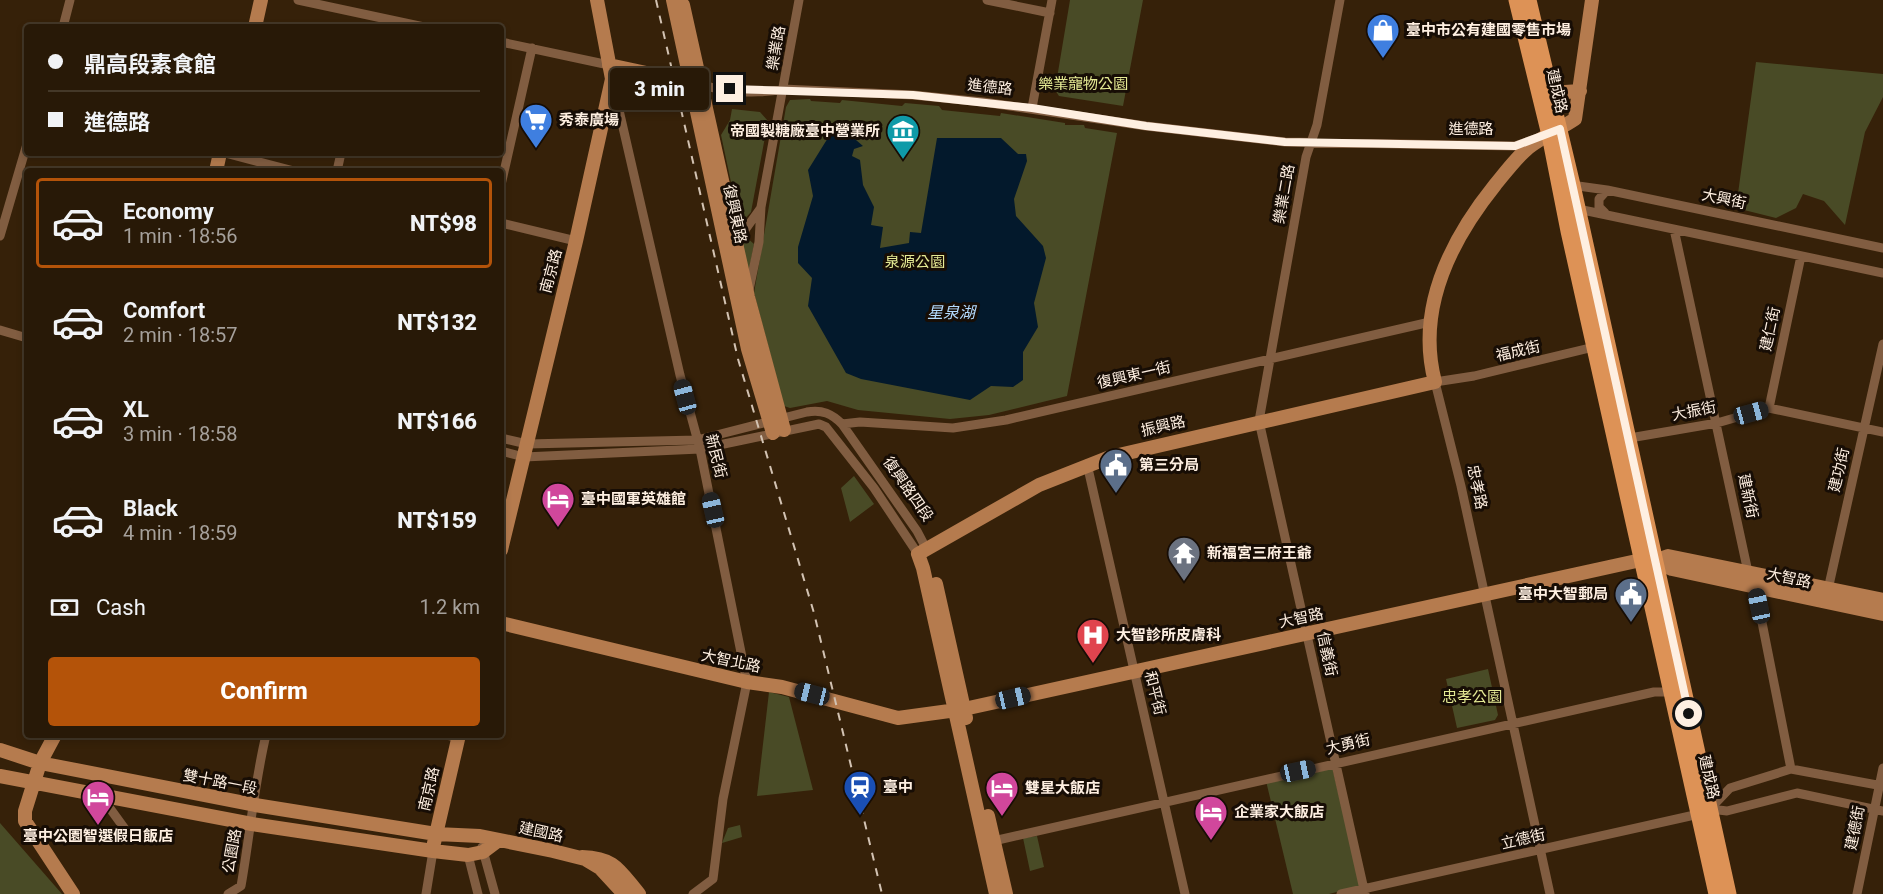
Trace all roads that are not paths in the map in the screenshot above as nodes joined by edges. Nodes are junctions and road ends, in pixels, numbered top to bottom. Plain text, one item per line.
1 (70, 0) edge
2 (261, 0) edge
3 (298, 0) edge
4 (597, 0) edge
5 (673, 0) edge
6 (682, 0) edge
7 (799, 0) edge
8 (987, 0) edge
9 (1052, 0) edge
10 (1340, 0) edge
11 (1516, 0) edge
12 (1529, 0) edge
13 (1592, 0) edge
14 (344, 5) edge
15 (1050, 13) junction
16 (373, 16) junction
17 (64, 24) edge
18 (256, 24) edge
19 (371, 24) edge
20 (410, 24) edge
21 (504, 43) edge
22 (532, 48) junction
23 (610, 72) junction
24 (695, 83) junction
25 (783, 89) junction
26 (1580, 91) junction
27 (1550, 93) junction
28 (1032, 108) junction
29 (1555, 132) junction
30 (1312, 143) junction
31 (24, 154) edge
32 (236, 156) edge
33 (282, 168) edge
34 (504, 172) edge
35 (1566, 185) junction
36 (1607, 190) junction
37 (761, 207) junction
38 (1578, 209) junction
39 (1605, 213) junction
40 (504, 224) edge
41 (1674, 229) junction
42 (0, 236) edge
43 (576, 241) junction
44 (1883, 248) edge
45 (732, 249) junction
46 (1801, 256) junction
47 (1883, 273) edge
48 (748, 297) junction
49 (1430, 322) junction
50 (0, 330) edge
51 (24, 337) edge
52 (1883, 344) edge
53 (1600, 345) junction
54 (1269, 359) junction
55 (1435, 382) junction
56 (1769, 408) junction
57 (1259, 421) junction
58 (1717, 423) junction
59 (842, 424) junction
60 (777, 426) junction
61 (1864, 428) junction
62 (1883, 432) edge
63 (504, 440) edge
64 (1622, 440) junction
65 (698, 445) junction
66 (525, 451) junction
67 (504, 452) edge
68 (1087, 465) junction
69 (504, 538) edge
70 (922, 552) junction
71 (1648, 560) junction
72 (1748, 572) junction
73 (1755, 587) junction
74 (1484, 595) junction
75 (1826, 596) junction
76 (1883, 600) edge
77 (1883, 614) edge
78 (504, 624) edge
79 (1307, 633) junction
80 (1135, 673) junction
81 (747, 682) junction
82 (1678, 694) junction
83 (959, 710) junction
84 (1512, 723) junction
85 (53, 738) edge
86 (265, 738) edge
87 (454, 738) edge
88 (0, 750) edge
89 (40, 763) junction
90 (1335, 763) junction
91 (1791, 768) junction
92 (1883, 768) edge
93 (0, 776) edge
94 (33, 783) junction
95 (1881, 785) edge
96 (102, 796) junction
97 (1165, 801) junction
98 (255, 806) junction
99 (1879, 810) edge
100 (1704, 812) junction
101 (252, 824) junction
102 (436, 834) junction
103 (130, 836) dead end
104 (480, 836) junction
105 (499, 840) junction
106 (989, 842) junction
107 (1541, 850) junction
108 (433, 851) junction
109 (483, 852) junction
110 (468, 855) junction
111 (601, 863) junction
112 (1364, 891) edge
113 (72, 894) edge
114 (228, 894) edge
115 (426, 894) edge
116 (478, 894) edge
117 (495, 894) edge
118 (624, 894) edge
119 (639, 894) edge
120 (693, 894) edge
121 (996, 894) edge
122 (1006, 894) edge
123 (1185, 894) edge
124 (1341, 894) edge
125 (1550, 894) edge
126 (1716, 894) edge
127 (1729, 894) edge
128 (1857, 894) edge

1 - 17 street
2 - 18 street
3 - 14 street
4 - 23 street, 南京路
5 - 24 street, 復興東路
6 - 24 street, 復興東路
7 - 25 street, 樂業路
8 - 15 street
9 - 15 street
10 - 30 street, 樂業二路
11 - 29 main road, 建成路
12 - 27 main road, 建成路
13 - 26 street
14 - 16 street
15 - 28 street
16 - 19 street
16 - 20 street
21 - 22 street, 進德路
22 - 23 street, 進德路
22 - 34 street
23 - 24 street, 進德路
23 - 43 street, 南京路
23 - 65 street, 新民街
24 - 25 street, 進德路
24 - 45 street, 復興東路
25 - 28 street, 進德路
25 - 37 street, 樂業路
26 - 27 street
26 - 29 street
27 - 29 main road, 建成路
28 - 30 street, 進德路
29 - 30 street, 進德路
29 - 35 main road, 建成路
29 - 49 street, 忠孝路
30 - 54 street, 樂業二路
31 - 42 street
32 - 33 street
35 - 36 street, 大興街
35 - 38 main road, 建成路
35 - 53 main road, 建成路
36 - 39 street
36 - 44 street, 大興街
37 - 45 street, 樂業路
37 - 48 street, 樂業路
38 - 39 street
38 - 53 main road, 建成路
39 - 41 street
40 - 43 street
41 - 46 street
41 - 58 street, 建新街
43 - 66 street, 南京路
45 - 48 street, 復興東路
45 - 60 street, 復興東路
46 - 47 street
46 - 56 street, 建仁街
48 - 60 street, 復興東路
49 - 54 street, 復興東一街
49 - 55 street, 忠孝路
50 - 51 street
52 - 61 street, 建功街
53 - 55 street, 福成街
53 - 64 main road, 建成路
54 - 57 street, 樂業二路
54 - 59 street, 復興東一街
55 - 57 street, 振興路
55 - 74 street, 忠孝路
56 - 58 street, 大振街
56 - 61 street, 大振街
57 - 68 street, 振興路
57 - 79 street, 信義街
58 - 64 street, 大振街
58 - 72 street, 建新街
59 - 60 street, 復興路四段
59 - 70 street, 復興路四段
60 - 65 street, 復興路四段
60 - 70 street, 復興路四段
61 - 62 street, 大振街
61 - 75 street, 建功街
63 - 66 street
64 - 71 main road, 建成路
65 - 66 street, 復興路四段
65 - 81 street, 新民街
66 - 67 street
66 - 69 street, 南京路
68 - 70 street, 振興路
68 - 80 street, 和平街
70 - 83 street, 復興路四段
71 - 72 street, 大智路
71 - 73 street, 大智路
71 - 74 street, 大智路
71 - 82 main road, 建成路
72 - 73 street, 建新街
72 - 75 street, 大智路
73 - 75 street, 大智路
73 - 91 street, 建新街
74 - 79 street, 大智路
74 - 84 street, 忠孝路
75 - 76 street, 大智路
75 - 77 street, 大智路
78 - 81 street, 大智北路
79 - 80 street, 大智路
79 - 90 street, 信義街
80 - 83 street, 大智路
80 - 97 street, 和平街
81 - 83 street, 大智北路
81 - 120 street, 新民街
82 - 84 street, 大勇街
82 - 100 main road, 建成路
83 - 106 street, 復興路四段
84 - 90 street, 大勇街
84 - 107 street, 忠孝路
85 - 89 street
86 - 98 street, 公園路
87 - 102 street, 南京路
88 - 89 street, 雙十路一段
89 - 94 street
89 - 98 street, 雙十路一段
90 - 97 street, 大勇街
90 - 112 street, 信義街
91 - 95 street
91 - 100 street
92 - 95 street, 建德街
93 - 94 street
94 - 96 street
94 - 113 street
95 - 99 street, 建德街
96 - 101 street
96 - 103 street
97 - 106 street, 大勇街
97 - 123 street, 和平街
98 - 101 street, 公園路
98 - 102 street, 雙十路一段
99 - 100 street, 立德街
99 - 128 street, 建德街
100 - 107 street, 立德街
100 - 126 main road, 建成路
100 - 127 main road, 建成路
101 - 108 street
101 - 114 street, 公園路
102 - 104 street, 建國路
102 - 108 street, 南京路
104 - 105 street, 建國路
104 - 109 street
105 - 109 street, 建國路
105 - 111 street, 建國路
106 - 121 street, 復興路四段
106 - 122 street, 復興路四段
107 - 112 street, 立德街
107 - 125 street, 忠孝路
108 - 110 street, 建國路
108 - 115 street
109 - 110 street, 建國路
109 - 117 street
110 - 116 street
111 - 118 street, 建國路
111 - 119 street, 建國路
112 - 124 street, 立德街

